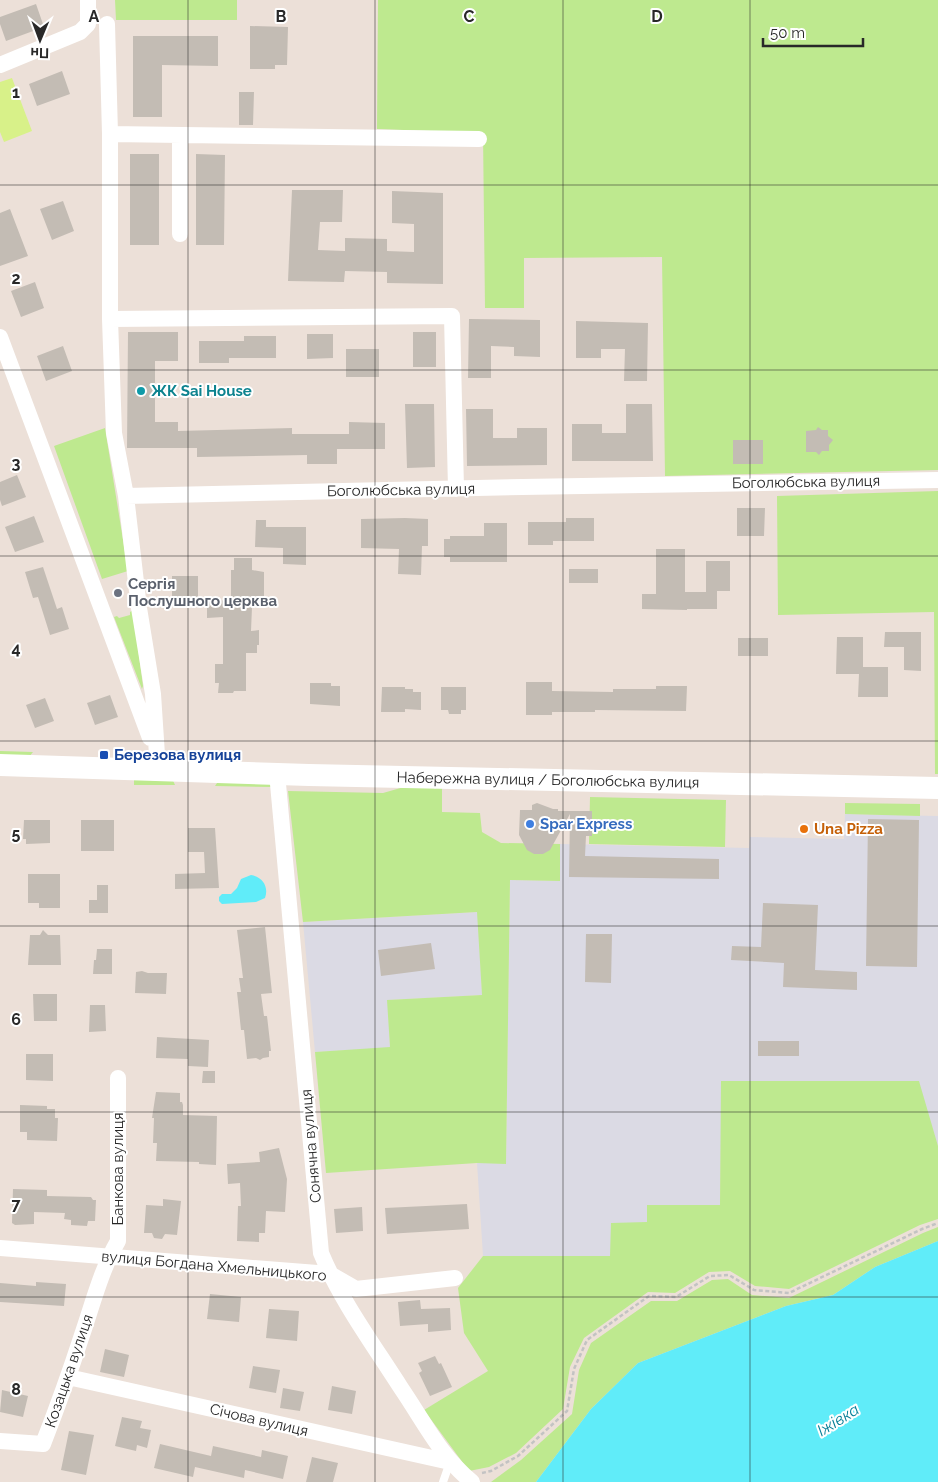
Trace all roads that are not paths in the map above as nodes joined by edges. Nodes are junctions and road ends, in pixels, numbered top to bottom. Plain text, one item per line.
1 (88, 0) edge
2 (107, 24) dead end
3 (0, 65) edge
4 (110, 134) junction
5 (180, 135) junction
6 (479, 139) dead end
7 (180, 234) dead end
8 (110, 319) junction
9 (0, 337) edge
10 (938, 480) edge
11 (456, 489) junction
12 (126, 496) junction
13 (158, 762) junction
14 (0, 765) edge
15 (277, 774) junction
16 (938, 788) edge
17 (118, 1078) dead end
18 (0, 1248) edge
19 (108, 1257) junction
20 (330, 1274) junction
21 (455, 1278) dead end
22 (68, 1377) junction
23 (0, 1441) edge
24 (450, 1462) junction
25 (469, 1480) edge
26 (443, 1482) edge

1 - 3 street
2 - 4 street
4 - 5 street
4 - 8 street
5 - 6 street
5 - 7 street
8 - 11 street
8 - 12 street
9 - 13 street
10 - 11 street, Боголюбська вулиця
11 - 12 street, Боголюбська вулиця
12 - 13 street
13 - 14 street, Набережна вулиця / Боголюбська вулиця
13 - 15 street, Набережна вулиця / Боголюбська вулиця
15 - 16 street, Набережна вулиця / Боголюбська вулиця
15 - 20 street, Сонячна вулиця
17 - 19 street, Банкова вулиця
18 - 19 street, вулиця Богдана Хмельницького
19 - 20 street, вулиця Богдана Хмельницького
19 - 22 street, Козацька вулиця
20 - 21 street, вулиця Богдана Хмельницького
20 - 24 street, Сонячна вулиця
22 - 23 street, Козацька вулиця
22 - 24 street, Січова вулиця
24 - 25 street, Сонячна вулиця
24 - 26 lane

